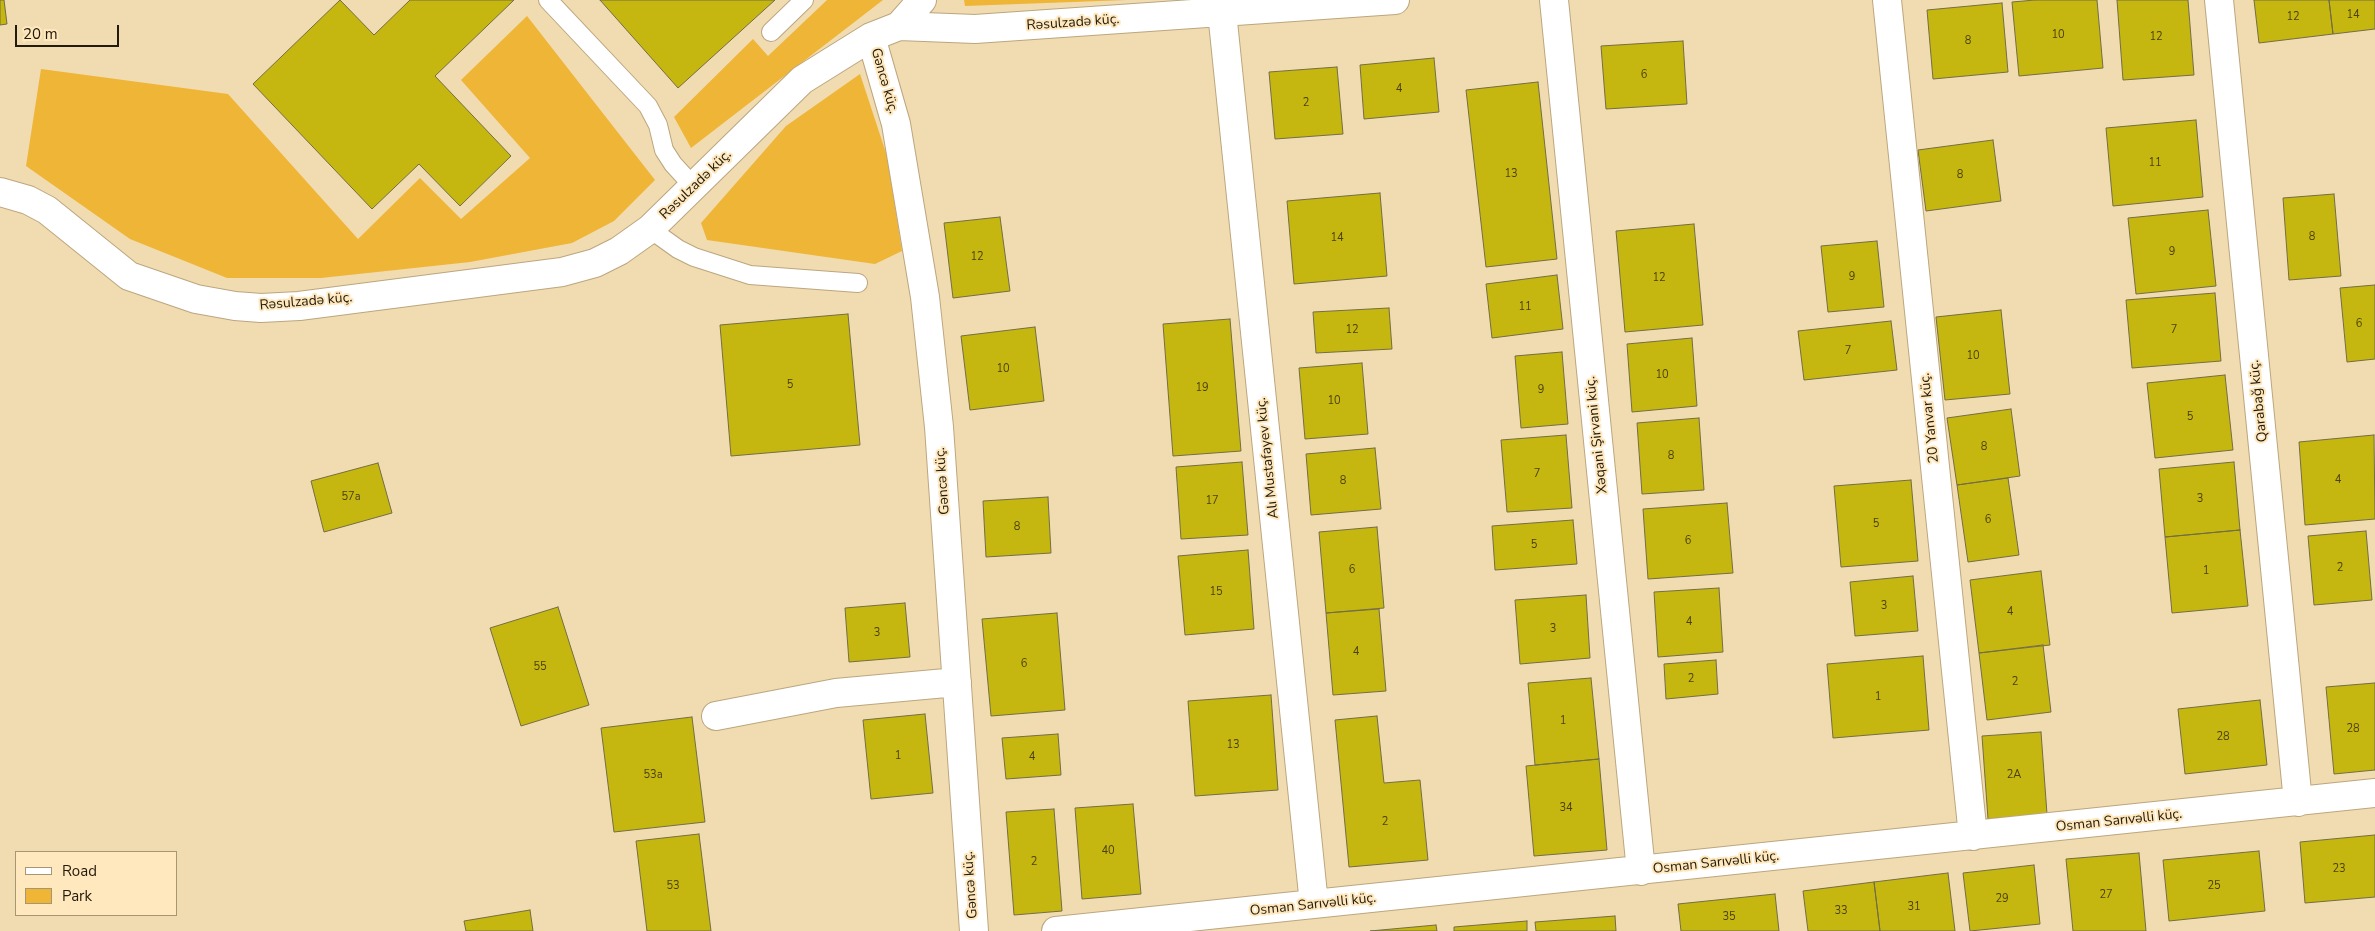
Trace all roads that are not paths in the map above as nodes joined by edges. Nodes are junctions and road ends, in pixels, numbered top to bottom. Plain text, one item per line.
1 (548, 0) edge
2 (804, 0) edge
3 (922, 0) edge
4 (1395, 0) edge
5 (1554, 0) edge
6 (1887, 0) edge
7 (2219, 0) edge
8 (1222, 12) junction
9 (899, 26) junction
10 (771, 32) dead end
11 (871, 37) junction
12 (694, 187) junction
13 (0, 192) edge
14 (650, 230) junction
15 (858, 283) dead end
16 (957, 682) junction
17 (716, 716) dead end
18 (2375, 793) edge
19 (2298, 802) junction
20 (1973, 836) junction
21 (1641, 871) junction
22 (1314, 904) junction
23 (974, 931) edge
24 (1056, 931) edge

1 - 12 lane
2 - 10 lane
3 - 9 street
4 - 8 street, Rəsulzadə küç.
5 - 21 street, Xəqani Şirvani küç.
6 - 20 street, 20 Yanvar küç.
7 - 19 street, Qarabağ küç.
8 - 9 street, Rəsulzadə küç.
8 - 22 street, Alı Mustafayev küç.
9 - 11 street, Rəsulzadə küç.
11 - 12 street, Rəsulzadə küç.
11 - 16 street, Gəncə küç.
12 - 14 street, Rəsulzadə küç.
13 - 14 street, Rəsulzadə küç.
14 - 15 lane
16 - 17 street
16 - 23 street, Gəncə küç.
18 - 19 street, Osman Sarıvəlli küç.
19 - 20 street, Osman Sarıvəlli küç.
20 - 21 street, Osman Sarıvəlli küç.
21 - 22 street, Osman Sarıvəlli küç.
22 - 24 street, Osman Sarıvəlli küç.

